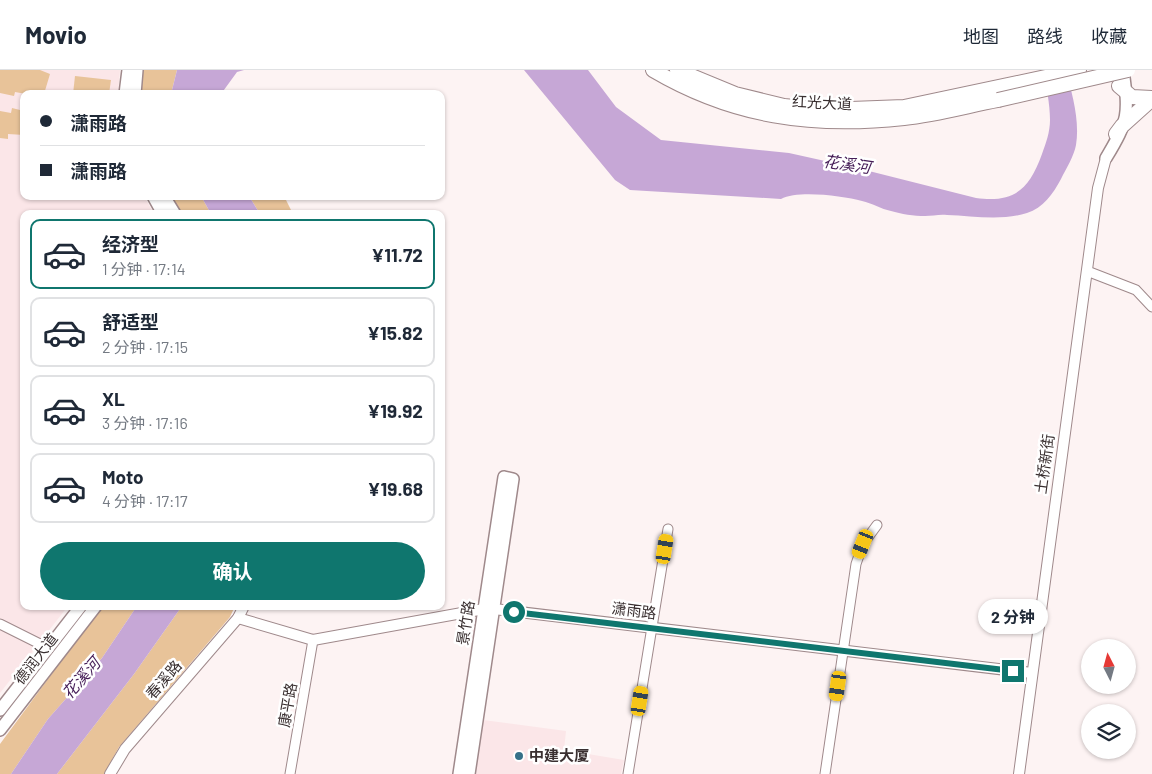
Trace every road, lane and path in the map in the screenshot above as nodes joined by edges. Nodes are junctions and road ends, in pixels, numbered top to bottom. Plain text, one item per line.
1 (128, 70) edge
2 (137, 70) edge
3 (653, 70) edge
4 (677, 70) edge
5 (1079, 70) edge
6 (1123, 78) edge
7 (126, 90) edge
8 (135, 90) edge
9 (1152, 92) edge
10 (997, 94) junction
11 (1152, 98) edge
12 (1152, 105) edge
13 (1120, 131) junction
14 (1106, 158) joint
15 (1087, 270) junction
16 (1152, 307) edge
17 (508, 478) dead end
18 (877, 525) dead end
19 (668, 530) dead end
20 (489, 609) junction
21 (77, 610) edge
22 (93, 610) edge
23 (242, 610) edge
24 (238, 618) junction
25 (0, 624) edge
26 (653, 628) junction
27 (313, 640) junction
28 (48, 648) junction
29 (843, 651) junction
30 (1032, 673) junction
31 (0, 710) edge
32 (0, 730) edge
33 (110, 774) edge
34 (290, 774) edge
35 (459, 774) edge
36 (469, 774) edge
37 (628, 774) edge
38 (825, 774) edge
39 (1019, 774) edge

1 - 7 main road
2 - 8 main road
3 - 10 main road, 红光大道
4 - 10 main road, 红光大道
5 - 10 main road
6 - 9 main road
6 - 10 main road, bridge
6 - 11 main road
6 - 13 main road, 土桥新街
11 - 13 main road
12 - 13 main road
13 - 14 main road, 土桥新街
14 - 15 street, 土桥新街
15 - 16 street
15 - 30 street, 土桥新街
17 - 20 main road, 景竹路
18 - 29 street
19 - 26 street
20 - 26 street, 潇雨路
20 - 27 street, 潇雨路
20 - 35 main road, 景竹路
20 - 36 main road, 景竹路
21 - 28 main road, 德润大道
22 - 32 main road, 德润大道
23 - 24 street, 春溪路
24 - 27 street, 潇雨路
24 - 33 street, 春溪路
25 - 28 street
26 - 29 street, 潇雨路
26 - 37 street
27 - 34 street, 康平路
28 - 31 main road, 德润大道
29 - 30 street, 潇雨路
29 - 38 street
30 - 39 street, 土桥新街

